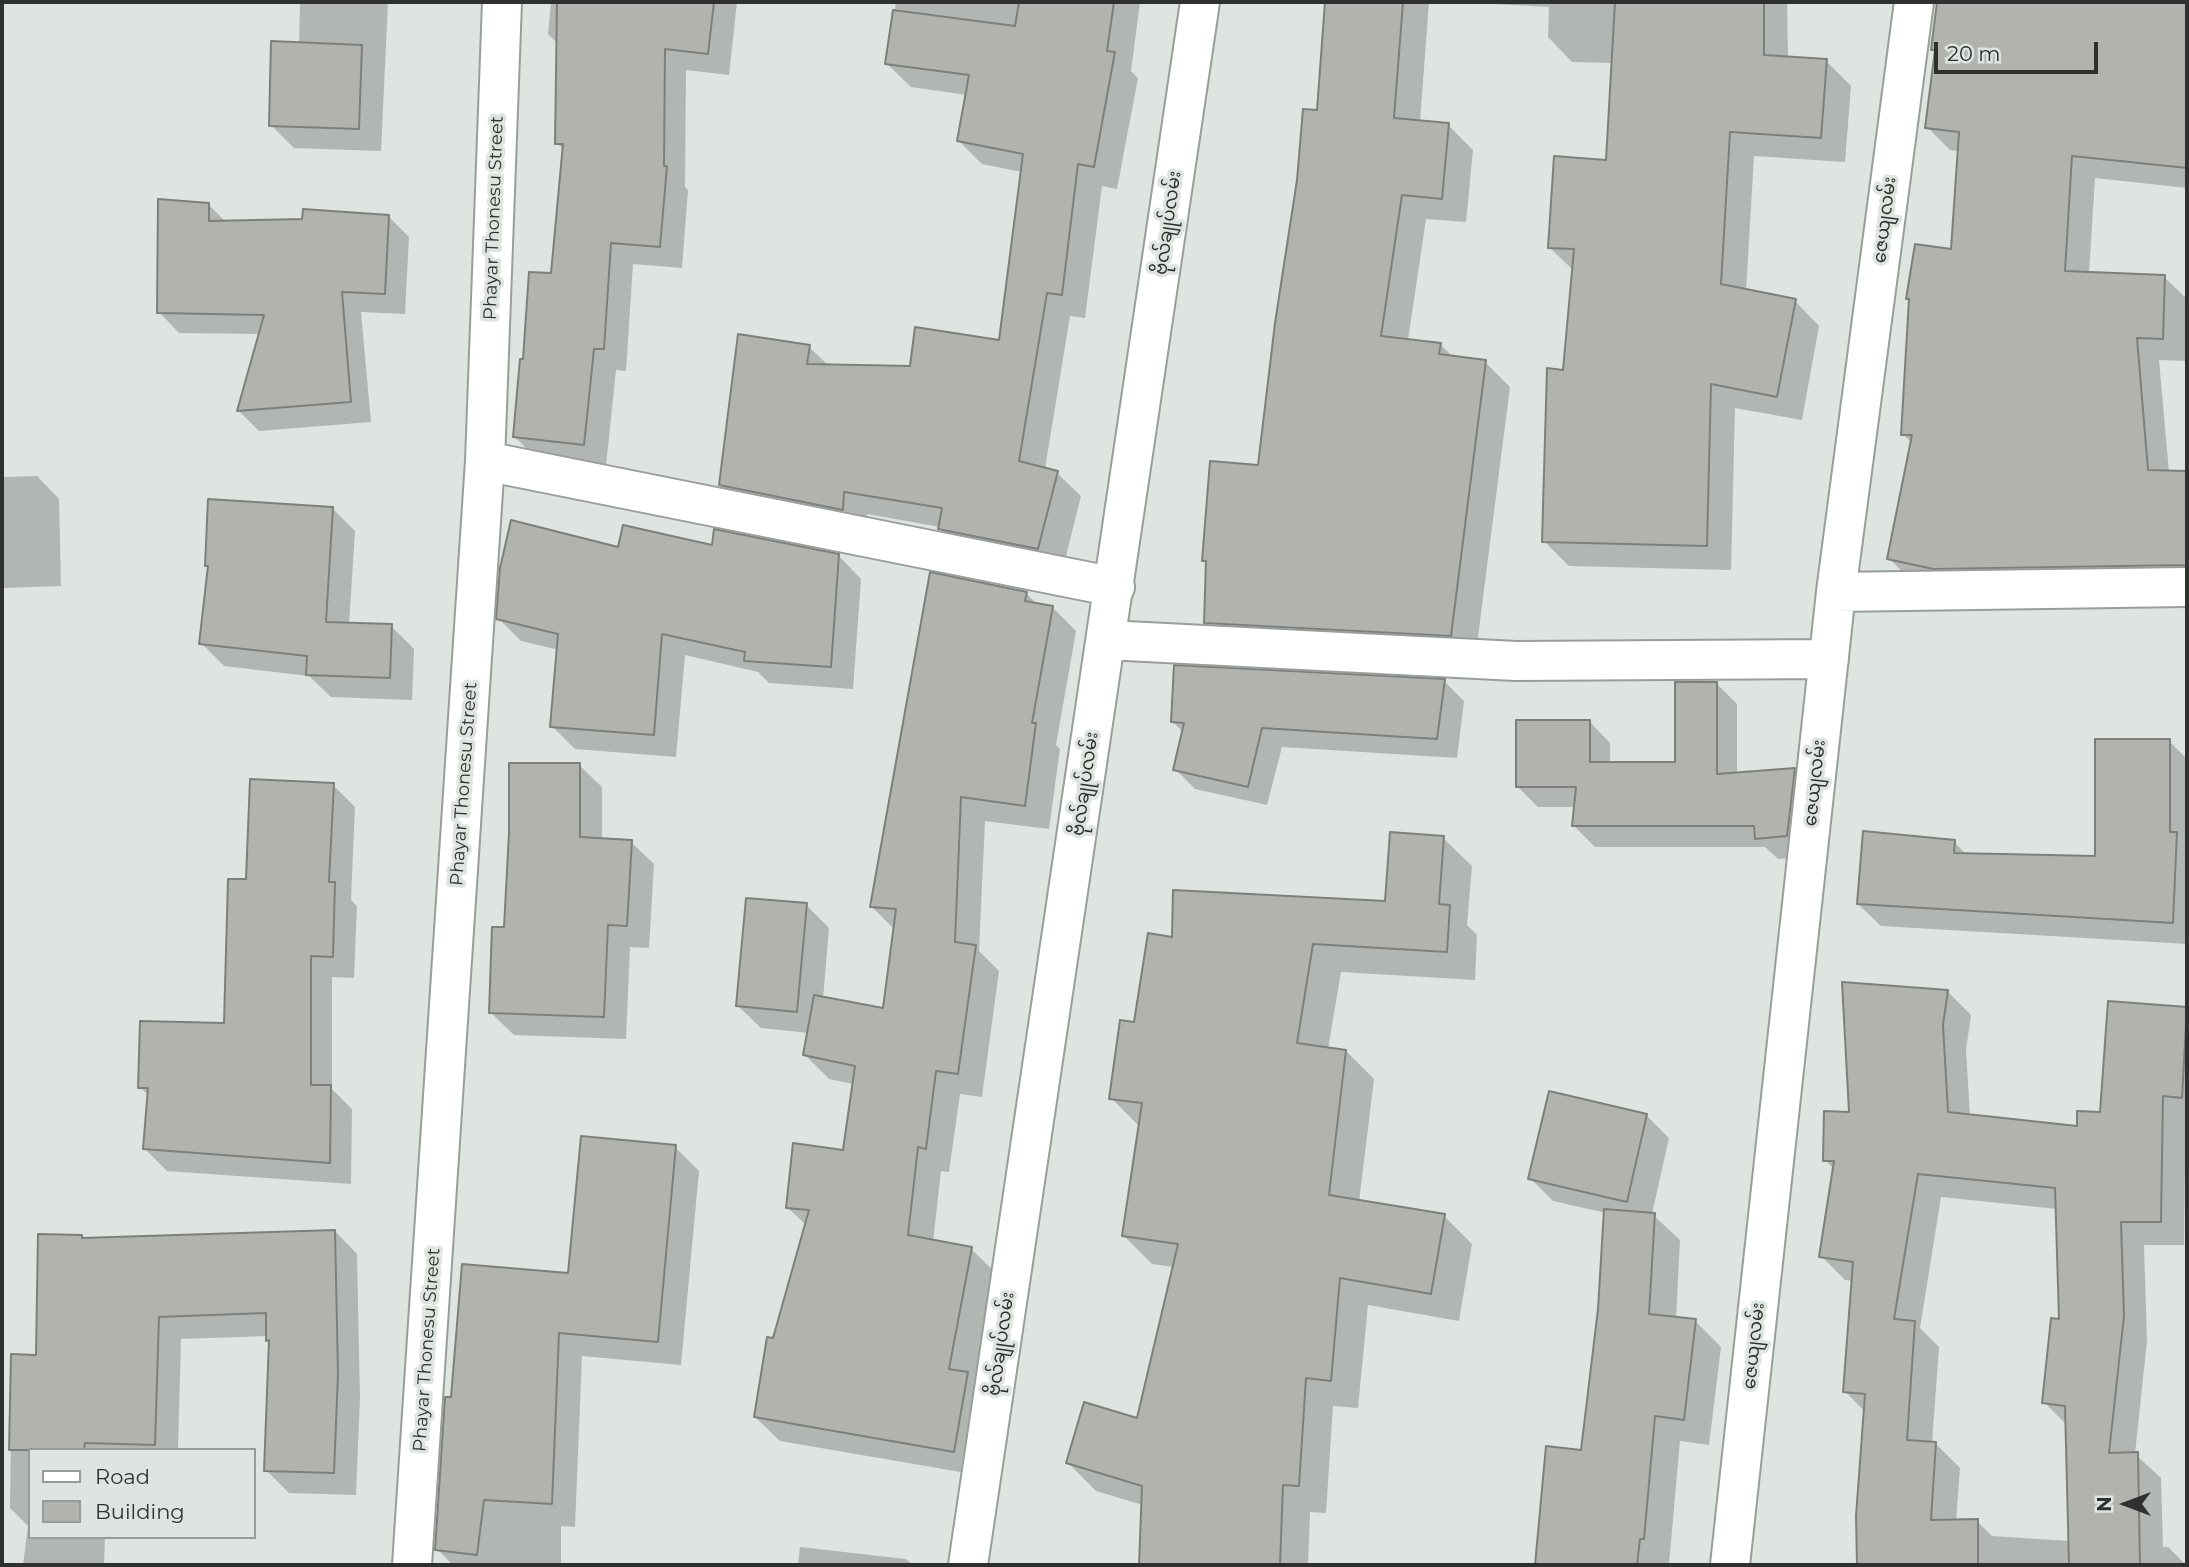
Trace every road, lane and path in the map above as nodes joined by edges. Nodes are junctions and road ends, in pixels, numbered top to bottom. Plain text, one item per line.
1 (502, 2) edge
2 (1200, 2) edge
3 (1913, 2) edge
4 (485, 461) junction
5 (1115, 587) junction
6 (2187, 587) edge
7 (1836, 592) junction
8 (1107, 640) junction
9 (1829, 659) junction
10 (412, 1565) edge
11 (968, 1565) edge
12 (1730, 1565) edge

1 - 4 street, Phayar Thonesu Street
2 - 5 street, ဗိုလ်ချုပ်လမ်း
3 - 7 street, ဇေယျလမ်း
4 - 5 street
4 - 10 street, Phayar Thonesu Street
5 - 8 street, ဗိုလ်ချုပ်လမ်း
6 - 7 street
7 - 9 street, ဇေယျလမ်း
8 - 9 street
8 - 11 street, ဗိုလ်ချုပ်လမ်း
9 - 12 street, ဇေယျလမ်း

